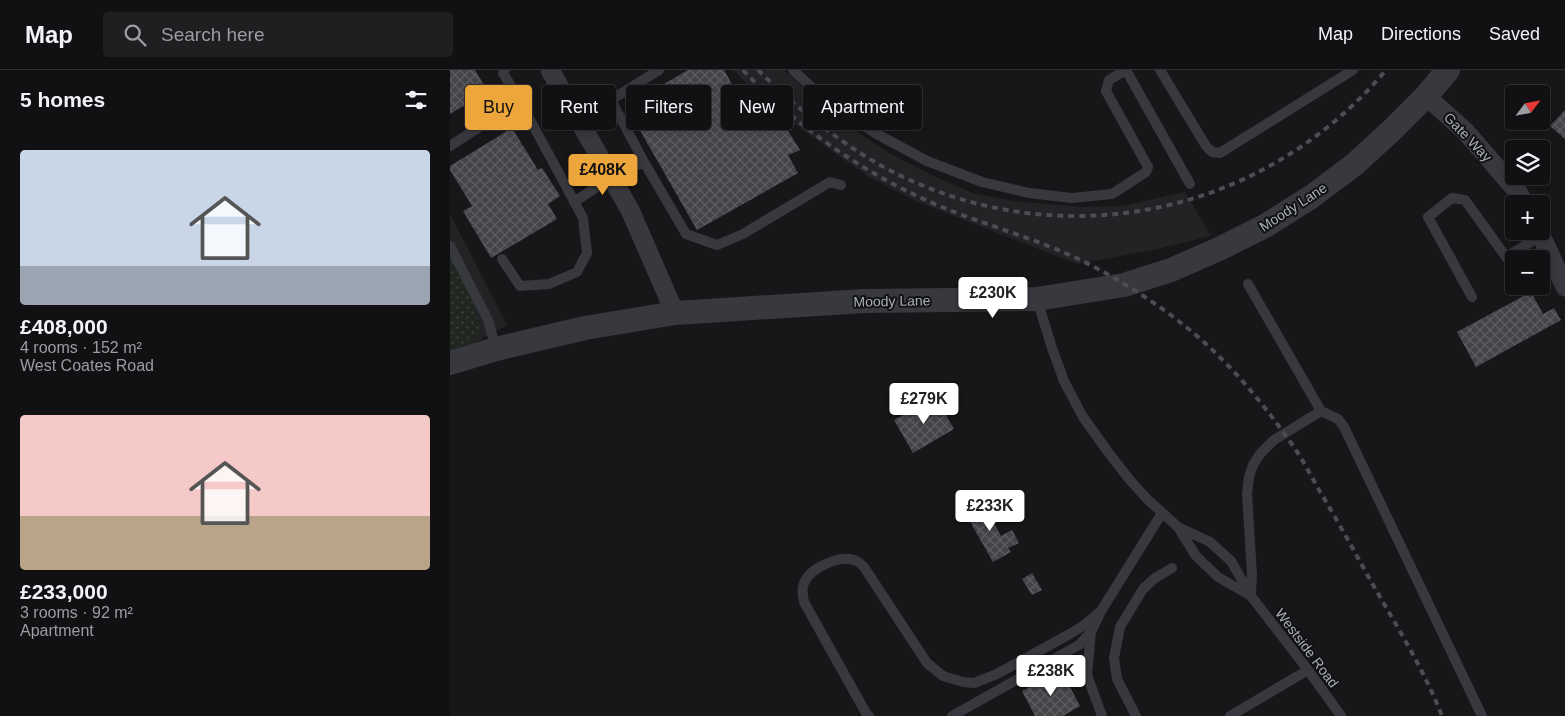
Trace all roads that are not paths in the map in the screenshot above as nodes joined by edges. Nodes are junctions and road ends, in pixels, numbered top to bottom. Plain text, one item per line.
1 (505, 70) edge
2 (550, 70) edge
3 (659, 70) edge
4 (794, 70) edge
5 (1126, 70) edge
6 (1160, 70) edge
7 (1353, 70) edge
8 (1448, 70) edge
9 (510, 85) edge
10 (1426, 96) junction
11 (532, 123) edge
12 (475, 130) edge
13 (450, 146) edge
14 (644, 162) junction
15 (612, 177) junction
16 (1190, 184) dead end
17 (841, 185) dead end
18 (1520, 195) edge
19 (574, 202) junction
20 (1530, 240) edge
21 (1544, 240) edge
22 (450, 246) edge
23 (502, 259) dead end
24 (1564, 281) edge
25 (1248, 284) dead end
26 (1472, 297) dead end
27 (1037, 299) junction
28 (675, 313) junction
29 (496, 349) junction
30 (450, 363) edge
31 (1321, 411) junction
32 (1162, 513) junction
33 (1178, 527) junction
34 (1172, 568) dead end
35 (1251, 596) junction
36 (1100, 611) junction
37 (1091, 632) junction
38 (1308, 670) junction
39 (870, 716) edge
40 (952, 716) edge
41 (1102, 716) edge
42 (1136, 716) edge
43 (1230, 716) edge
44 (1341, 716) edge
45 (1482, 716) edge

1 - 9 lane
2 - 15 street
3 - 14 lane
4 - 5 lane
5 - 16 lane
6 - 7 lane
8 - 10 street, Moody Lane
10 - 18 street, Gate Way
10 - 27 street, Moody Lane
11 - 19 lane
12 - 13 lane
14 - 15 lane
14 - 17 lane
15 - 19 lane
15 - 28 street
19 - 23 lane
20 - 26 lane
21 - 24 street
22 - 29 lane
25 - 31 lane
27 - 28 street, Moody Lane
27 - 32 lane
28 - 29 street, Moody Lane
29 - 30 street, Moody Lane
31 - 35 lane
31 - 45 lane
32 - 33 lane
32 - 36 lane
33 - 35 lane
33 - 35 lane
34 - 42 lane
35 - 38 lane, Westside Road
36 - 37 lane
36 - 39 lane
37 - 40 lane
37 - 41 lane
38 - 43 lane
38 - 44 lane, Westside Road

